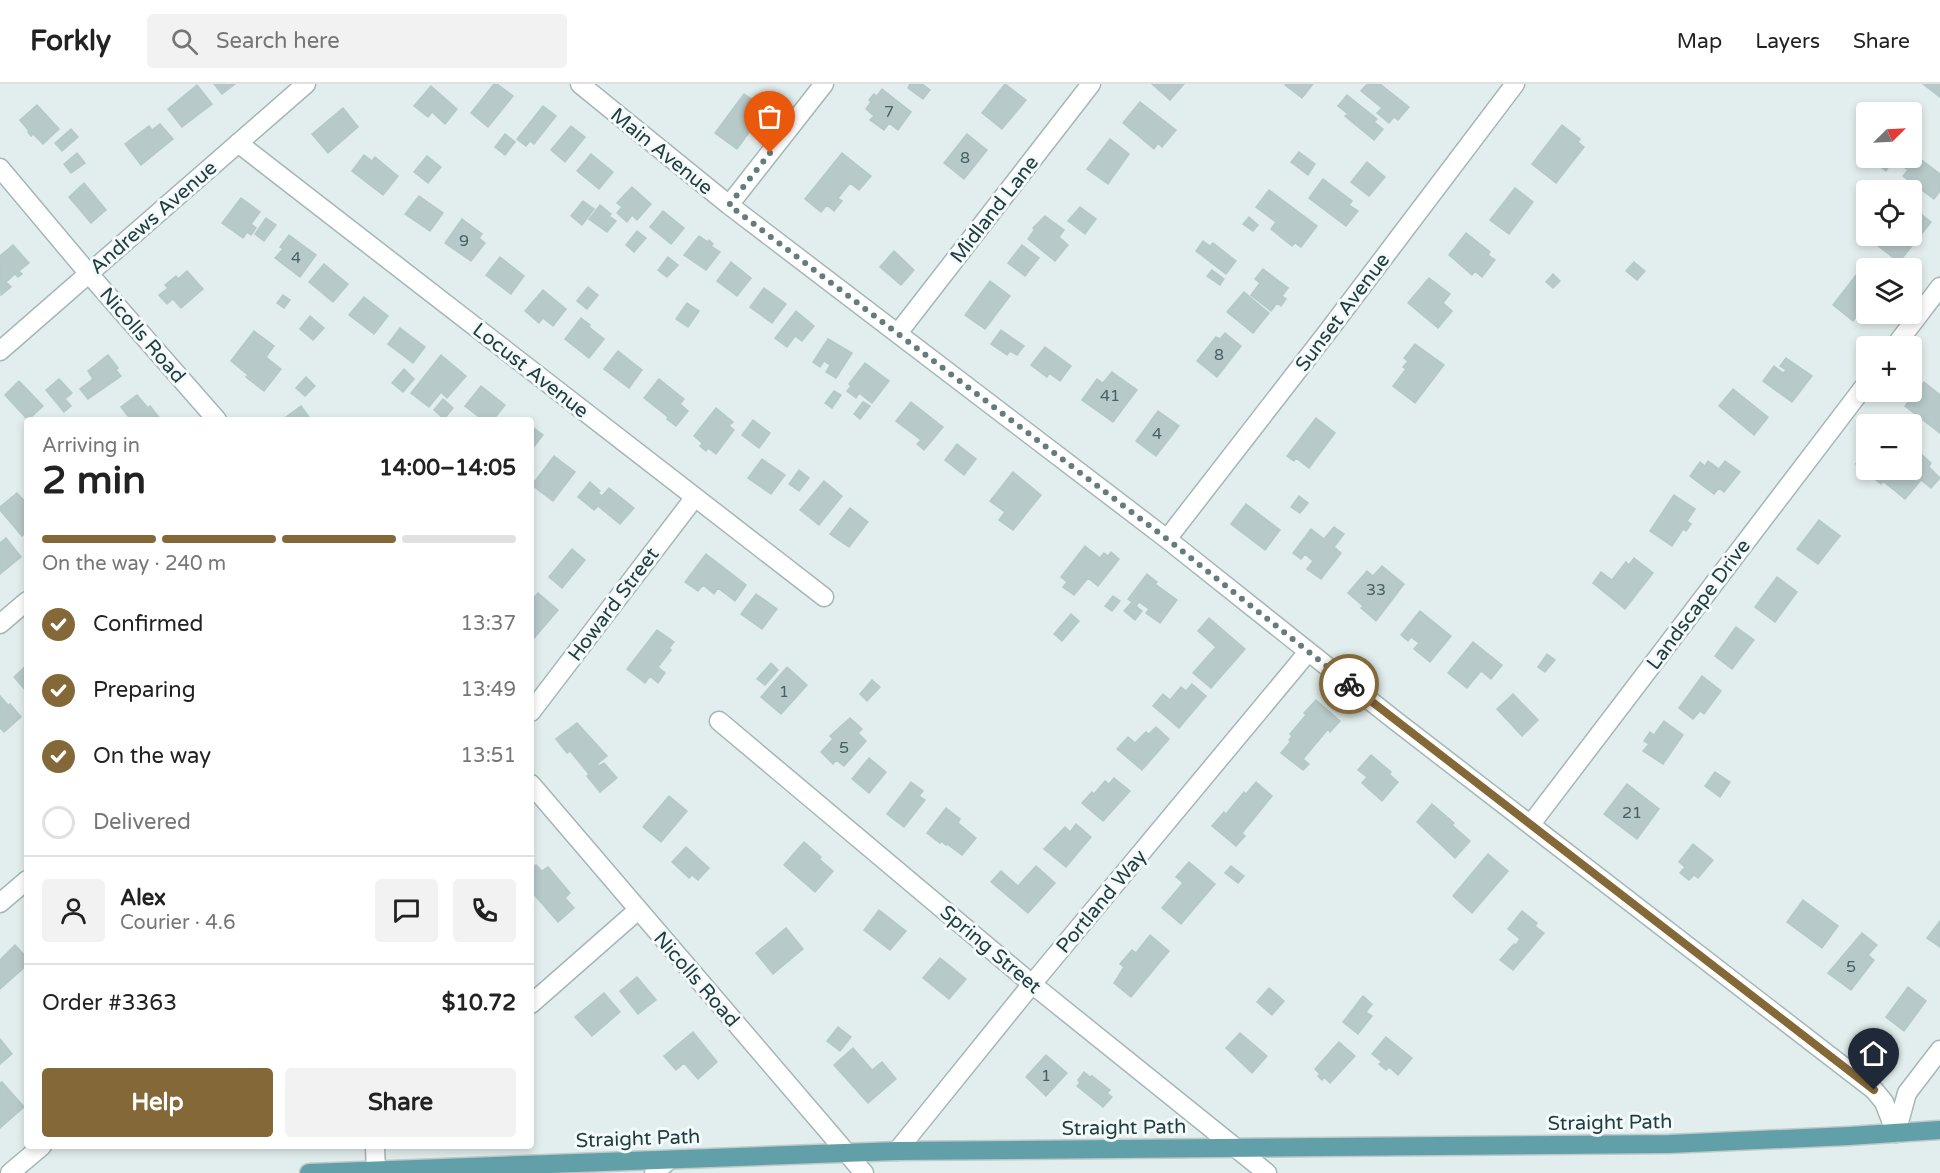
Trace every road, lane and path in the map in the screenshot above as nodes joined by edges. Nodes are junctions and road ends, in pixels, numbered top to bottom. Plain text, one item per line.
1 (306, 84) edge
2 (580, 84) edge
3 (824, 84) edge
4 (1091, 84) edge
5 (1515, 84) edge
6 (238, 143) junction
7 (0, 168) edge
8 (729, 205) junction
9 (89, 274) junction
10 (1940, 287) edge
11 (898, 333) junction
12 (1903, 336) edge
13 (0, 351) edge
14 (1856, 397) edge
15 (214, 417) edge
16 (695, 497) junction
17 (1167, 539) junction
18 (824, 597) dead end
19 (24, 604) edge
20 (0, 624) edge
21 (1308, 652) junction
22 (534, 708) edge
23 (719, 721) dead end
24 (534, 788) edge
25 (1531, 824) junction
26 (24, 883) edge
27 (0, 903) edge
28 (638, 910) junction
29 (1032, 984) junction
30 (534, 1001) edge
31 (1940, 1050) edge
32 (1940, 1130) edge
33 (1896, 1133) junction
34 (1235, 1148) junction
35 (38, 1149) edge
36 (375, 1149) edge
37 (897, 1152) junction
38 (848, 1155) junction
39 (669, 1160) junction
40 (376, 1172) edge
41 (10, 1173) edge
42 (309, 1173) edge
43 (654, 1173) edge
44 (864, 1173) edge
45 (1267, 1173) edge

1 - 6 street, Andrews Avenue
2 - 8 street, Main Avenue
3 - 8 street
4 - 11 street, Midland Lane
5 - 17 street, Sunset Avenue
6 - 9 street, Andrews Avenue
6 - 16 street, Locust Avenue
7 - 9 street, Nicolls Road
8 - 11 street, Main Avenue
9 - 13 street, Andrews Avenue
9 - 15 street, Nicolls Road
10 - 12 street
11 - 17 street, Main Avenue
14 - 25 street, Landscape Drive
16 - 18 street, Locust Avenue
16 - 22 street, Howard Street
17 - 21 street, Main Avenue
19 - 20 street
21 - 25 street, Main Avenue
21 - 29 street, Portland Way
23 - 29 street, Spring Street
24 - 28 street, Nicolls Road
25 - 33 street, Main Avenue
26 - 27 street
28 - 30 street
28 - 38 street, Nicolls Road
29 - 34 street, Spring Street
29 - 37 street, Portland Way
31 - 33 street
32 - 33 main road, Straight Path
33 - 34 main road, Straight Path
34 - 37 main road, Straight Path
34 - 45 street, Spring Street
35 - 41 street
36 - 40 street
37 - 38 main road, Straight Path
38 - 39 main road, Straight Path
38 - 44 street, Nicolls Road
39 - 40 main road, Straight Path
39 - 43 street
40 - 42 main road, Straight Path

